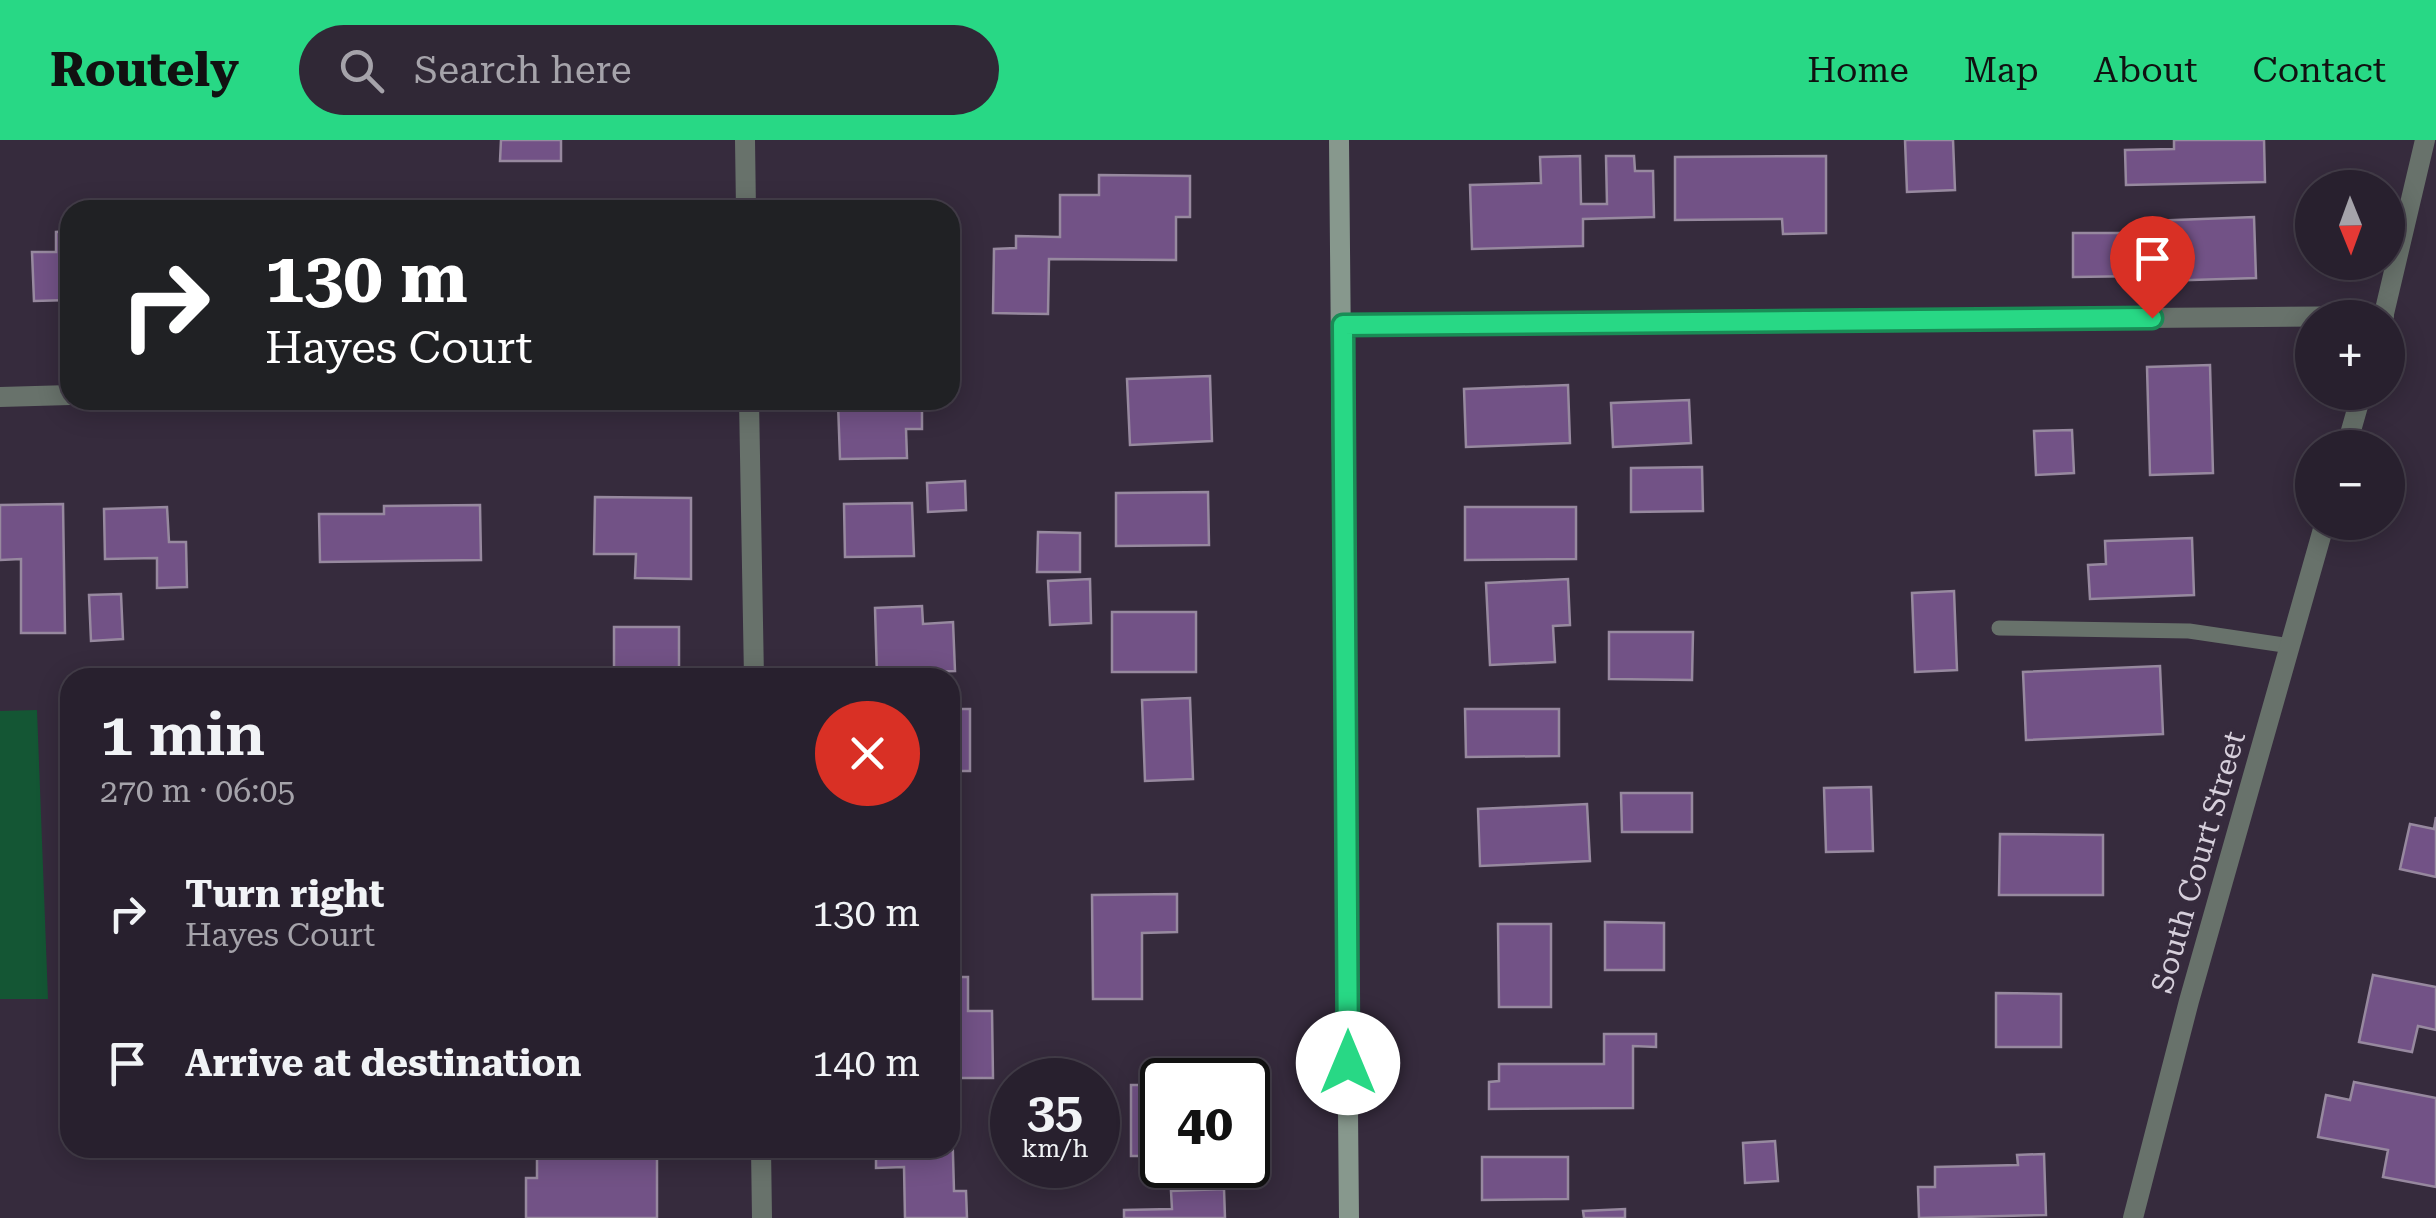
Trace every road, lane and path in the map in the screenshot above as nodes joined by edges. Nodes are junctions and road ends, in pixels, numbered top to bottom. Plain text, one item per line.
1 (746, 140) edge
2 (1339, 140) edge
3 (2425, 140) edge
4 (746, 200) edge
5 (2388, 300) edge
6 (2295, 318) edge
7 (1343, 325) junction
8 (60, 395) edge
9 (0, 397) edge
10 (749, 410) edge
11 (2320, 540) edge
12 (1999, 628) dead end
13 (2290, 646) junction
14 (754, 668) edge
15 (761, 1158) edge
16 (762, 1218) edge
17 (1350, 1218) edge
18 (2132, 1218) edge

1 - 4 street
2 - 7 street
3 - 5 street
6 - 7 street
7 - 17 street
8 - 9 street
10 - 14 street
11 - 13 street, South Court Street
12 - 13 lane
13 - 18 street, South Court Street
15 - 16 street

